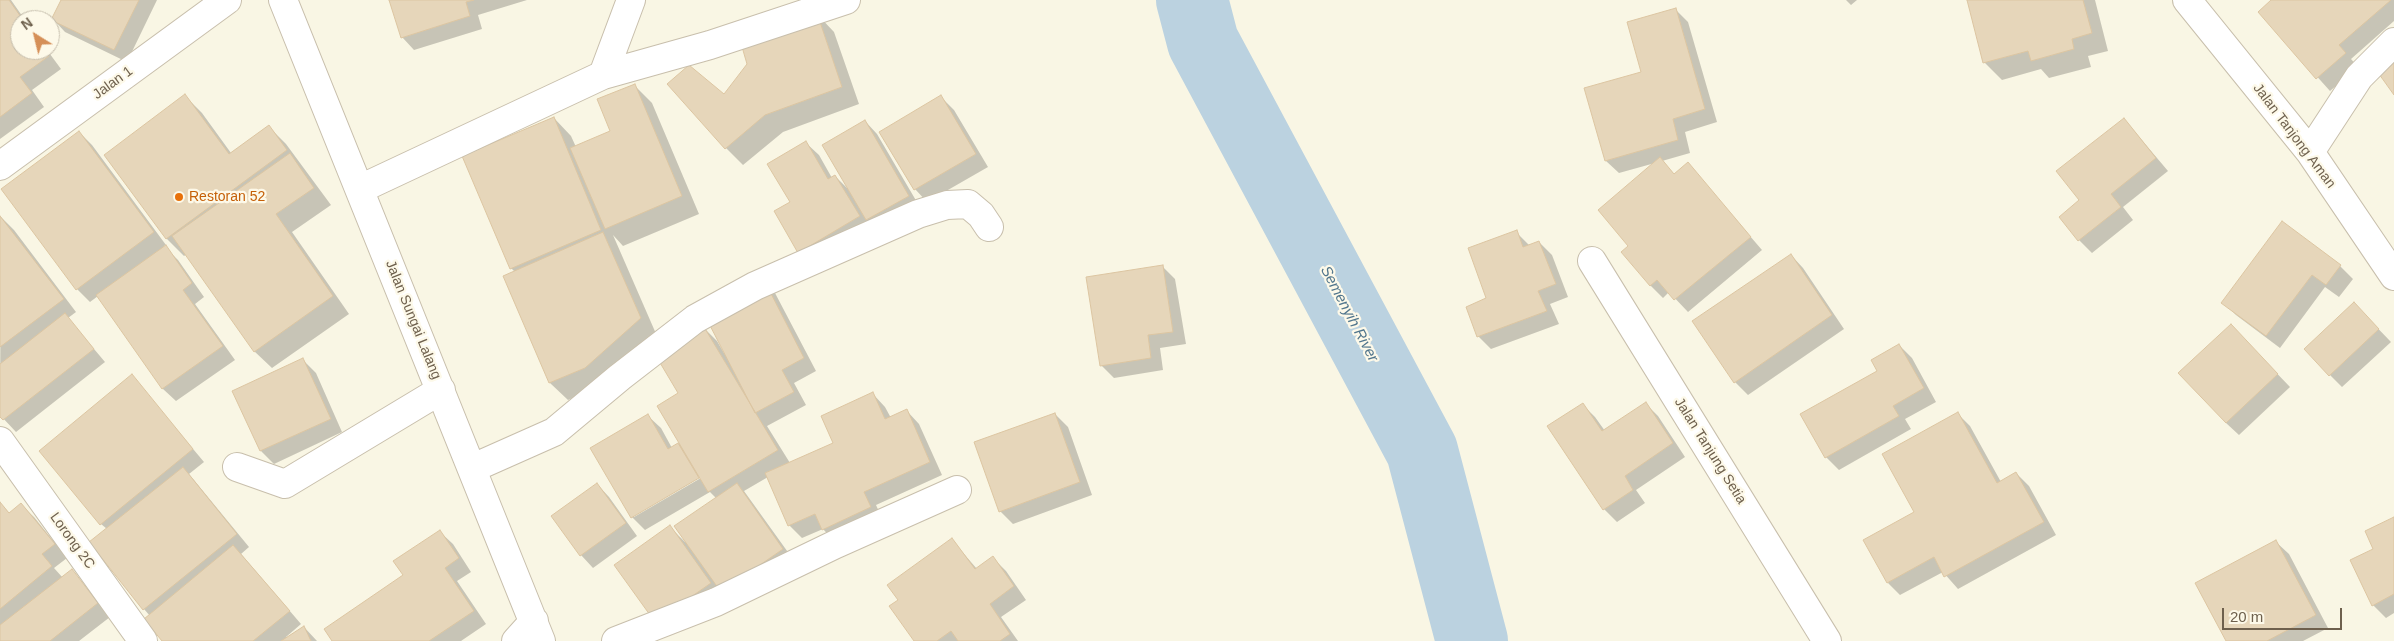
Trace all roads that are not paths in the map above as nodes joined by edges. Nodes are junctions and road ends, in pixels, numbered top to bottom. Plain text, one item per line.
1 (227, 0) edge
2 (284, 0) edge
3 (631, 0) edge
4 (846, 0) edge
5 (2187, 0) edge
6 (2394, 42) edge
7 (603, 75) junction
8 (2310, 152) junction
9 (0, 166) edge
10 (360, 189) junction
11 (989, 227) dead end
12 (1592, 262) dead end
13 (2394, 276) edge
14 (441, 390) junction
15 (0, 441) edge
16 (237, 467) dead end
17 (472, 468) junction
18 (957, 490) dead end
19 (530, 634) edge
20 (143, 641) edge
21 (616, 641) edge
22 (1827, 641) edge

1 - 9 street, Jalan 1
2 - 10 street, Jalan Sungai Lalang
3 - 7 street
4 - 7 street
5 - 8 street, Jalan Tanjong Aman
6 - 8 street
7 - 10 street
8 - 13 street, Jalan Tanjong Aman
10 - 14 street, Jalan Sungai Lalang
11 - 17 street
12 - 22 street, Jalan Tanjung Setia
14 - 16 street
14 - 17 street, Jalan Sungai Lalang
15 - 20 street, Lorong 2C
17 - 19 street, Jalan Sungai Lalang
18 - 21 street

